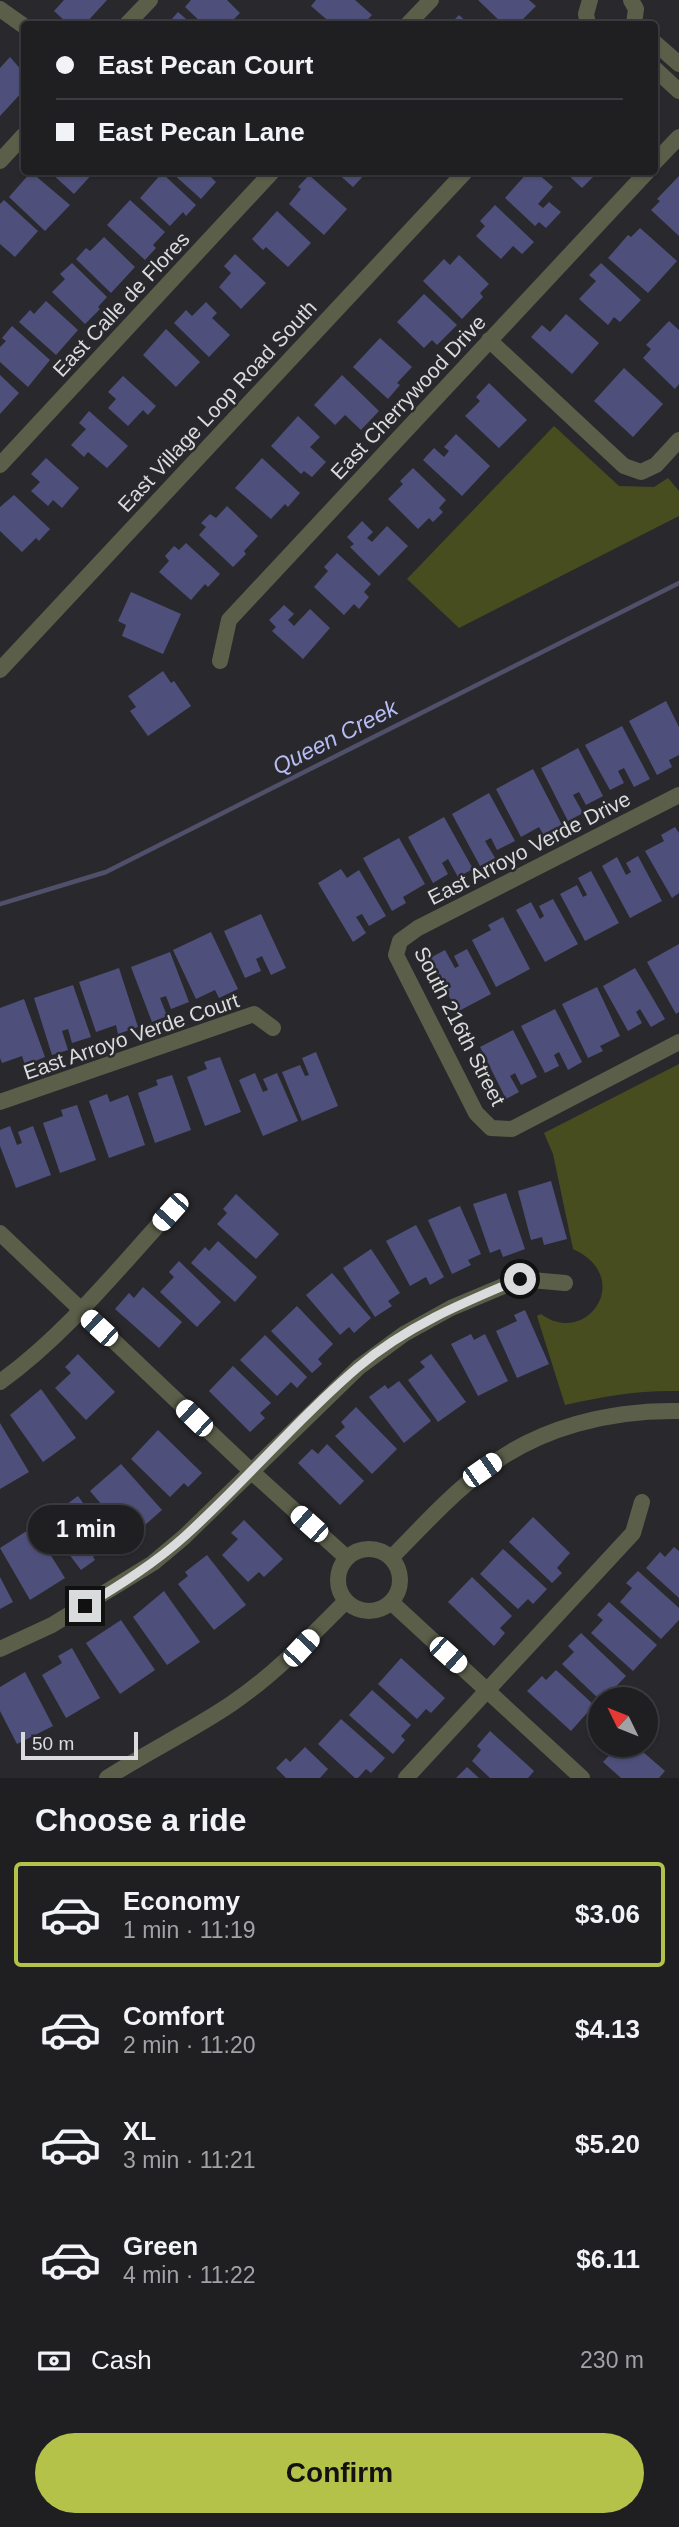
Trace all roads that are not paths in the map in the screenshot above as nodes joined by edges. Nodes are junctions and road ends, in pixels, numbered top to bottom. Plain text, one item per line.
1 (150, 0) edge
2 (431, 0) edge
3 (631, 0) edge
4 (585, 2) edge
5 (0, 9) edge
6 (130, 21) edge
7 (411, 21) edge
8 (588, 21) edge
9 (635, 21) edge
10 (21, 24) edge
11 (658, 46) edge
12 (679, 64) edge
13 (658, 72) edge
14 (679, 91) edge
15 (679, 137) edge
16 (21, 138) edge
17 (658, 159) edge
18 (0, 161) edge
19 (269, 175) edge
20 (462, 175) edge
21 (644, 175) edge
22 (489, 340) junction
23 (679, 440) edge
24 (0, 465) edge
25 (220, 661) dead end
26 (0, 670) edge
27 (679, 795) edge
28 (400, 940) joint
29 (273, 1028) dead end
30 (679, 1042) edge
31 (0, 1102) edge
32 (170, 1212) dead end
33 (0, 1233) edge
34 (565, 1283) dead end
35 (80, 1310) junction
36 (0, 1381) edge
37 (679, 1411) edge
38 (252, 1472) junction
39 (642, 1502) dead end
40 (347, 1558) junction
41 (391, 1558) junction
42 (346, 1601) junction
43 (391, 1602) junction
44 (0, 1649) edge
45 (487, 1691) junction
46 (107, 1778) edge
47 (406, 1778) edge
48 (582, 1778) edge

1 - 6 street
2 - 7 street
3 - 9 street
4 - 8 street
5 - 10 street
11 - 12 street
13 - 14 street
15 - 17 street
16 - 18 street
19 - 24 street, East Calle de Flores
20 - 26 street, East Village Loop Road South
21 - 22 street, East Cherrywood Drive
22 - 23 street
22 - 25 street, East Cherrywood Drive
27 - 28 street, East Arroyo Verde Drive
28 - 30 street, South 216th Street
29 - 31 street, East Arroyo Verde Court
32 - 35 street
33 - 35 street
34 - 38 street
35 - 36 street
35 - 38 street
37 - 41 street
38 - 40 street
38 - 44 street
39 - 45 street
40 - 41 street
40 - 42 street
41 - 43 street
42 - 43 street
42 - 46 street
43 - 45 street
45 - 47 street
45 - 48 street

